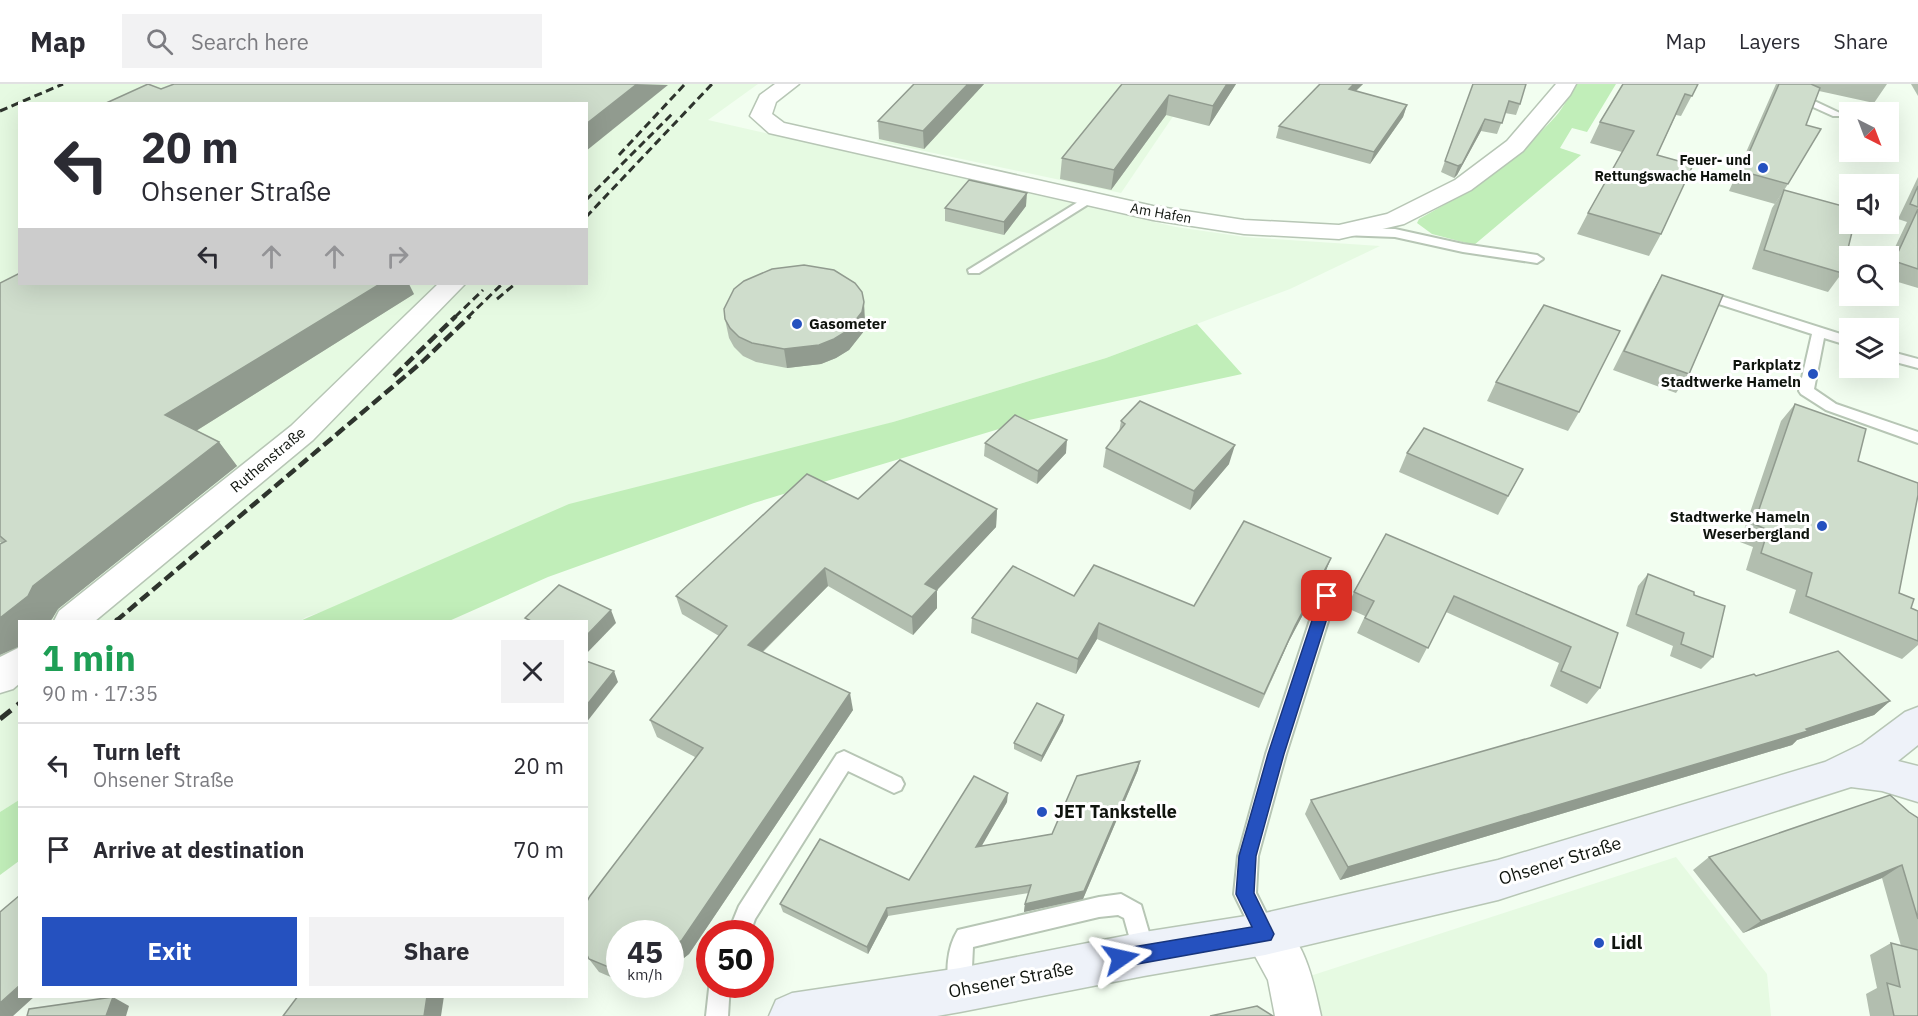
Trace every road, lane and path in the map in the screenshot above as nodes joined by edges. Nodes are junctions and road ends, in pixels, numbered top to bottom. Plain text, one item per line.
1 (789, 84) edge
2 (1566, 84) edge
3 (1787, 84) edge
4 (1837, 114) dead end
5 (1091, 198) junction
6 (1339, 232) junction
7 (1537, 259) dead end
8 (974, 270) dead end
9 (451, 285) edge
10 (1683, 288) edge
11 (1819, 332) junction
12 (1839, 338) edge
13 (1899, 358) edge
14 (1918, 364) edge
15 (1918, 438) edge
16 (1327, 596) dead end
17 (72, 620) edge
18 (18, 664) edge
19 (0, 678) edge
20 (1918, 723) edge
21 (1850, 770) junction
22 (894, 784) dead end
23 (1918, 784) edge
24 (744, 920) edge
25 (1265, 934) junction
26 (1144, 954) junction
27 (960, 990) junction
28 (718, 998) edge
29 (717, 1016) edge
30 (792, 1016) edge
31 (1298, 1016) edge

1 - 5 street, Am Hafen
2 - 6 street, Am Hafen
3 - 4 lane
5 - 6 street, Am Hafen
5 - 8 lane
6 - 7 lane
9 - 17 street, Ruthenstraße
10 - 11 lane
11 - 12 lane
11 - 15 lane
13 - 14 lane
16 - 25 lane
18 - 19 street
20 - 21 main road, Ohsener Straße
21 - 23 main road, Ohsener Straße
21 - 25 main road, Ohsener Straße
22 - 24 lane
25 - 26 main road, Ohsener Straße
25 - 31 street
26 - 27 main road, Ohsener Straße
26 - 27 lane
27 - 30 main road, Ohsener Straße
28 - 29 lane

